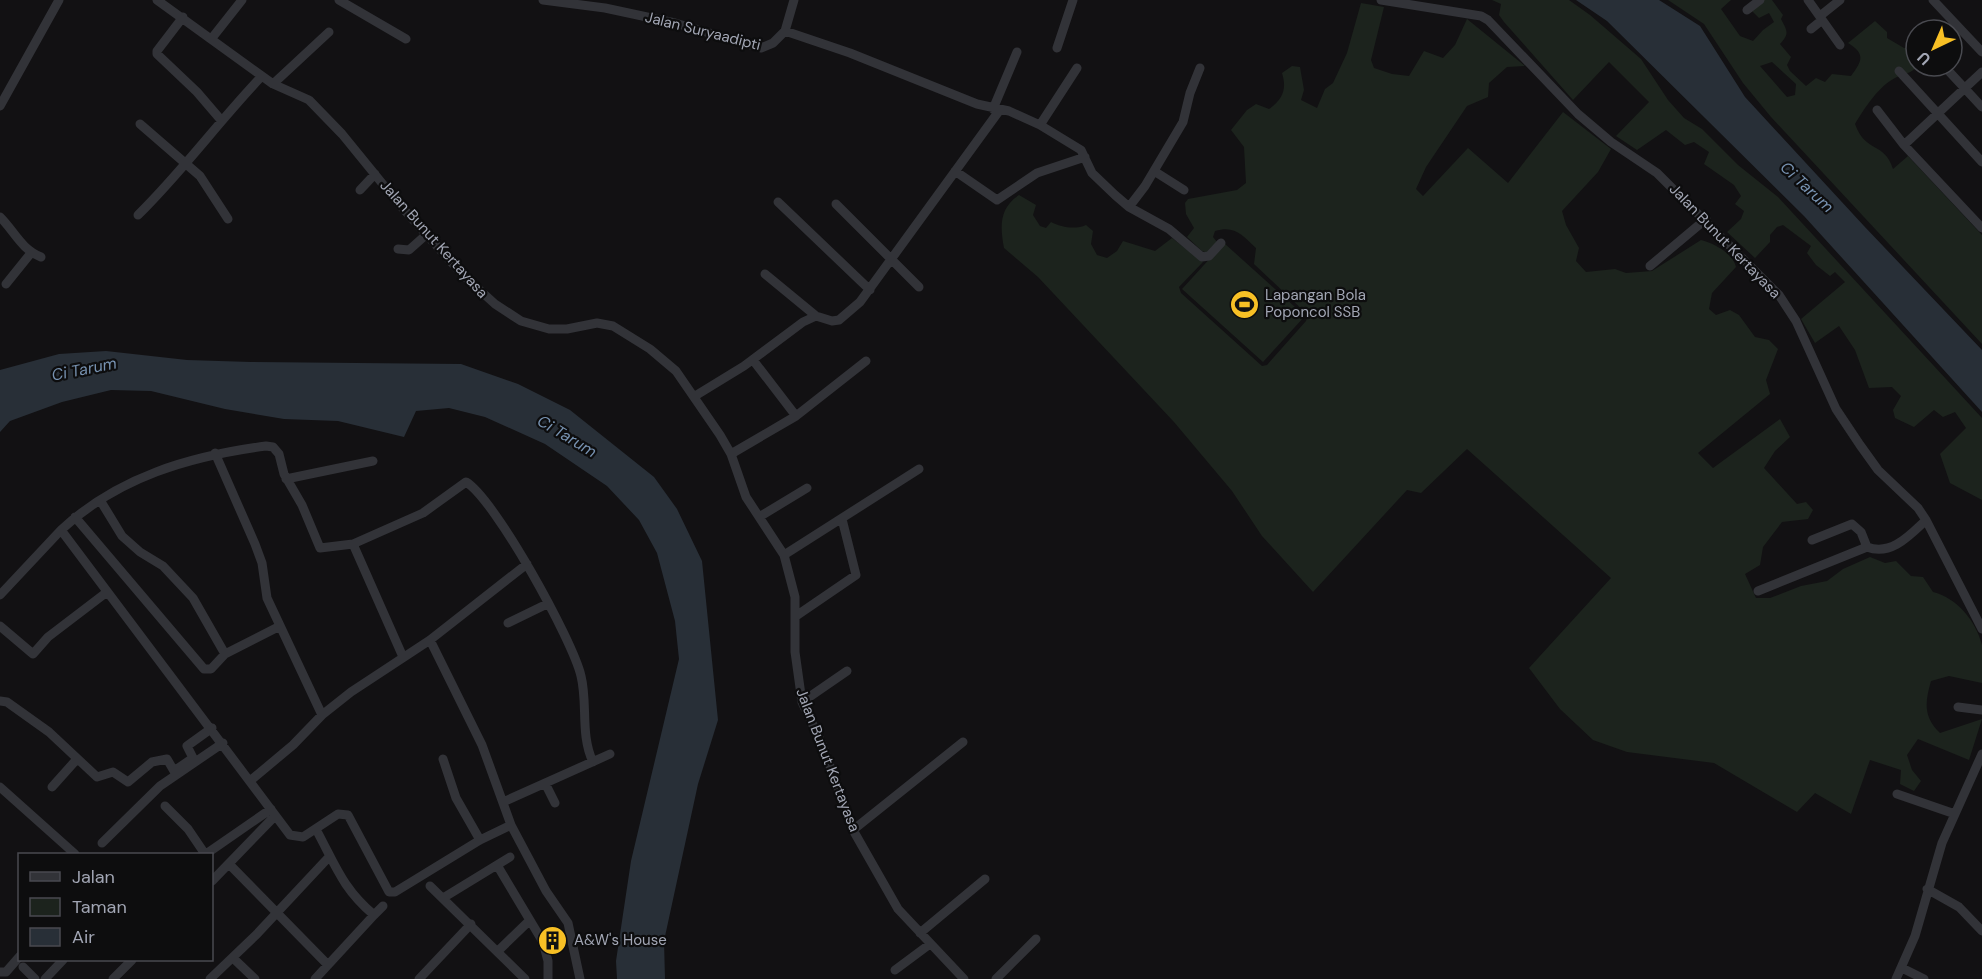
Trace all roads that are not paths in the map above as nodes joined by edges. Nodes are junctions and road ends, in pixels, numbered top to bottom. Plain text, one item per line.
1 (45, 0) edge
2 (157, 0) edge
3 (339, 0) edge
4 (543, 0) edge
5 (794, 0) edge
6 (1073, 0) edge
7 (1381, 0) edge
8 (1760, 0) edge
9 (1808, 0) edge
10 (1840, 0) edge
11 (1933, 0) edge
12 (241, 1) edge
13 (57, 3) edge
14 (171, 4) edge
15 (606, 4) edge
16 (1747, 10) dead end
17 (183, 17) junction
18 (1821, 18) junction
19 (1811, 29) dead end
20 (785, 31) junction
21 (329, 32) dead end
22 (212, 38) junction
23 (406, 39) dead end
24 (1840, 45) dead end
25 (1057, 48) dead end
26 (1017, 52) dead end
27 (1982, 52) edge
28 (1077, 68) dead end
29 (1200, 68) dead end
30 (1899, 71) dead end
31 (1982, 72) edge
32 (262, 76) junction
33 (1955, 78) edge
34 (273, 84) junction
35 (1965, 88) junction
36 (0, 106) edge
37 (1982, 106) edge
38 (996, 110) junction
39 (1877, 110) dead end
40 (1938, 114) junction
41 (221, 120) junction
42 (140, 124) dead end
43 (1040, 125) junction
44 (1904, 145) junction
45 (1085, 157) junction
46 (1982, 162) edge
47 (185, 164) junction
48 (955, 171) junction
49 (1154, 171) junction
50 (375, 174) junction
51 (360, 190) dead end
52 (1184, 190) dead end
53 (778, 202) dead end
54 (836, 204) dead end
55 (1129, 207) junction
56 (138, 215) dead end
57 (0, 217) edge
58 (228, 219) dead end
59 (1706, 219) junction
60 (1982, 228) edge
61 (427, 234) junction
62 (1221, 243) dead end
63 (398, 249) dead end
64 (31, 253) junction
65 (41, 257) dead end
66 (894, 259) junction
67 (1650, 266) dead end
68 (765, 274) dead end
69 (6, 284) dead end
70 (919, 287) dead end
71 (870, 290) junction
72 (816, 316) junction
73 (753, 360) junction
74 (866, 361) dead end
75 (695, 396) junction
76 (796, 416) junction
77 (215, 453) junction
78 (731, 454) junction
79 (373, 461) dead end
80 (919, 469) dead end
81 (286, 479) junction
82 (807, 488) dead end
83 (100, 500) junction
84 (75, 517) junction
85 (759, 517) junction
86 (842, 519) junction
87 (1926, 520) junction
88 (61, 530) junction
89 (1812, 540) dead end
90 (353, 544) junction
91 (1867, 547) junction
92 (784, 555) junction
93 (527, 564) junction
94 (1758, 591) dead end
95 (107, 592) junction
96 (0, 595) edge
97 (548, 604) junction
98 (796, 616) junction
99 (508, 623) dead end
100 (0, 626) edge
101 (280, 626) junction
102 (1982, 629) edge
103 (430, 640) junction
104 (225, 654) junction
105 (403, 657) junction
106 (847, 671) dead end
107 (0, 701) edge
108 (802, 702) junction
109 (1958, 706) dead end
110 (1982, 710) edge
111 (322, 715) junction
112 (212, 728) junction
113 (963, 742) dead end
114 (224, 743) junction
115 (610, 754) dead end
116 (1982, 754) edge
117 (77, 759) junction
118 (443, 759) dead end
119 (593, 762) junction
120 (1978, 769) edge
121 (250, 781) junction
122 (545, 783) junction
123 (0, 787) edge
124 (52, 787) dead end
125 (1897, 794) dead end
126 (503, 802) junction
127 (555, 803) dead end
128 (165, 806) dead end
129 (271, 809) junction
130 (1955, 814) junction
131 (272, 820) dead end
132 (511, 825) junction
133 (853, 830) junction
134 (318, 833) dead end
135 (480, 840) junction
136 (102, 843) dead end
137 (73, 853) edge
138 (205, 853) edge
139 (209, 853) edge
140 (510, 857) dead end
141 (328, 858) junction
142 (229, 864) junction
143 (497, 865) junction
144 (985, 879) dead end
145 (213, 880) edge
146 (430, 886) dead end
147 (1927, 889) junction
148 (443, 898) junction
149 (383, 906) dead end
150 (277, 912) junction
151 (374, 915) junction
152 (530, 921) junction
153 (471, 924) junction
154 (1982, 931) edge
155 (920, 933) junction
156 (1036, 939) dead end
157 (930, 944) junction
158 (498, 951) junction
159 (233, 958) junction
160 (18, 959) edge
161 (62, 961) edge
162 (131, 961) edge
163 (328, 965) junction
164 (23, 967) dead end
165 (1902, 968) junction
166 (895, 970) dead end
167 (0, 972) edge
168 (425, 977) edge
169 (35, 979) edge
170 (45, 979) edge
171 (113, 979) edge
172 (210, 979) edge
173 (255, 979) edge
174 (315, 979) edge
175 (525, 979) edge
176 (548, 979) edge
177 (580, 979) edge
178 (964, 979) edge
179 (996, 979) edge
180 (1896, 979) edge
181 (1924, 979) edge

1 - 13 street
2 - 14 street, Jalan Bunut Kertayasa
3 - 23 street
4 - 15 street, Jalan Suryaadipti
5 - 20 street
6 - 25 street
7 - 59 street, Jalan Bunut Kertayasa
8 - 16 street
9 - 18 street
10 - 18 street
11 - 27 street
12 - 22 street
13 - 36 street
14 - 17 street, Jalan Bunut Kertayasa
15 - 20 street, Jalan Suryaadipti
17 - 22 street, Jalan Bunut Kertayasa
17 - 41 street
18 - 19 street
18 - 24 street
20 - 38 street
21 - 34 street
22 - 32 street, Jalan Bunut Kertayasa
26 - 38 street
28 - 43 street
29 - 49 street
30 - 40 street
31 - 35 street
32 - 34 street, Jalan Bunut Kertayasa
32 - 41 street
33 - 35 street
34 - 50 street, Jalan Bunut Kertayasa
35 - 37 street
35 - 40 street
38 - 43 street
38 - 48 street
39 - 44 street
40 - 44 street
40 - 46 street
41 - 47 street
42 - 47 street
43 - 45 street
44 - 60 street
45 - 48 street
45 - 55 street
47 - 56 street
47 - 58 street
48 - 66 street
49 - 52 street
49 - 55 street
50 - 51 street
50 - 61 street, Jalan Bunut Kertayasa
53 - 71 street
54 - 66 street
55 - 62 street
57 - 64 street
59 - 67 street
59 - 87 street, Jalan Bunut Kertayasa
61 - 63 street
61 - 75 street, Jalan Bunut Kertayasa
64 - 65 street
64 - 69 street
66 - 70 street
66 - 71 street
68 - 72 street
71 - 72 street
72 - 73 street
73 - 75 street
73 - 76 street
74 - 76 street
75 - 78 street, Jalan Bunut Kertayasa
76 - 78 street
77 - 81 street
77 - 83 street
77 - 101 street
78 - 85 street, Jalan Bunut Kertayasa
79 - 81 street
80 - 86 street
81 - 90 street
82 - 85 street
83 - 84 street
83 - 104 street
84 - 88 street
84 - 104 street
85 - 92 street, Jalan Bunut Kertayasa
86 - 92 street
86 - 98 street
87 - 91 street
87 - 102 street, Jalan Bunut Kertayasa
88 - 95 street
88 - 96 street
89 - 91 street
90 - 93 street
90 - 105 street
91 - 94 street
92 - 98 street, Jalan Bunut Kertayasa
93 - 97 street
93 - 103 street
95 - 100 street
95 - 112 street
97 - 99 street
97 - 119 street
98 - 108 street, Jalan Bunut Kertayasa
101 - 104 street
101 - 111 street
103 - 105 street
103 - 126 street
105 - 111 street
106 - 108 street
107 - 117 street
108 - 133 street, Jalan Bunut Kertayasa
109 - 110 street
111 - 121 street
112 - 114 street
112 - 117 street
113 - 133 street
114 - 121 street
114 - 136 street
115 - 119 street
116 - 120 street
117 - 124 street
118 - 135 street
119 - 122 street
120 - 130 street
121 - 129 street
122 - 126 street
122 - 127 street
123 - 137 street
125 - 130 street
126 - 132 street
128 - 138 street
129 - 135 street
129 - 139 street
130 - 147 street
131 - 142 street
132 - 135 street
132 - 177 street
133 - 155 street, Jalan Bunut Kertayasa
134 - 141 street
140 - 143 street
141 - 150 street
141 - 151 street
142 - 145 street
142 - 150 street
143 - 148 street
143 - 152 street
144 - 155 street
146 - 148 street
147 - 154 street
147 - 165 street
148 - 153 street
149 - 151 street
150 - 159 street
150 - 163 street
151 - 163 street
152 - 158 street
152 - 176 street
153 - 158 street
153 - 168 street
155 - 157 street, Jalan Bunut Kertayasa
156 - 179 street
157 - 166 street
157 - 178 street, Jalan Bunut Kertayasa
158 - 175 street
159 - 172 street
159 - 173 street
160 - 167 street
161 - 170 street
162 - 171 street
163 - 174 street
164 - 169 street
165 - 180 street
165 - 181 street

